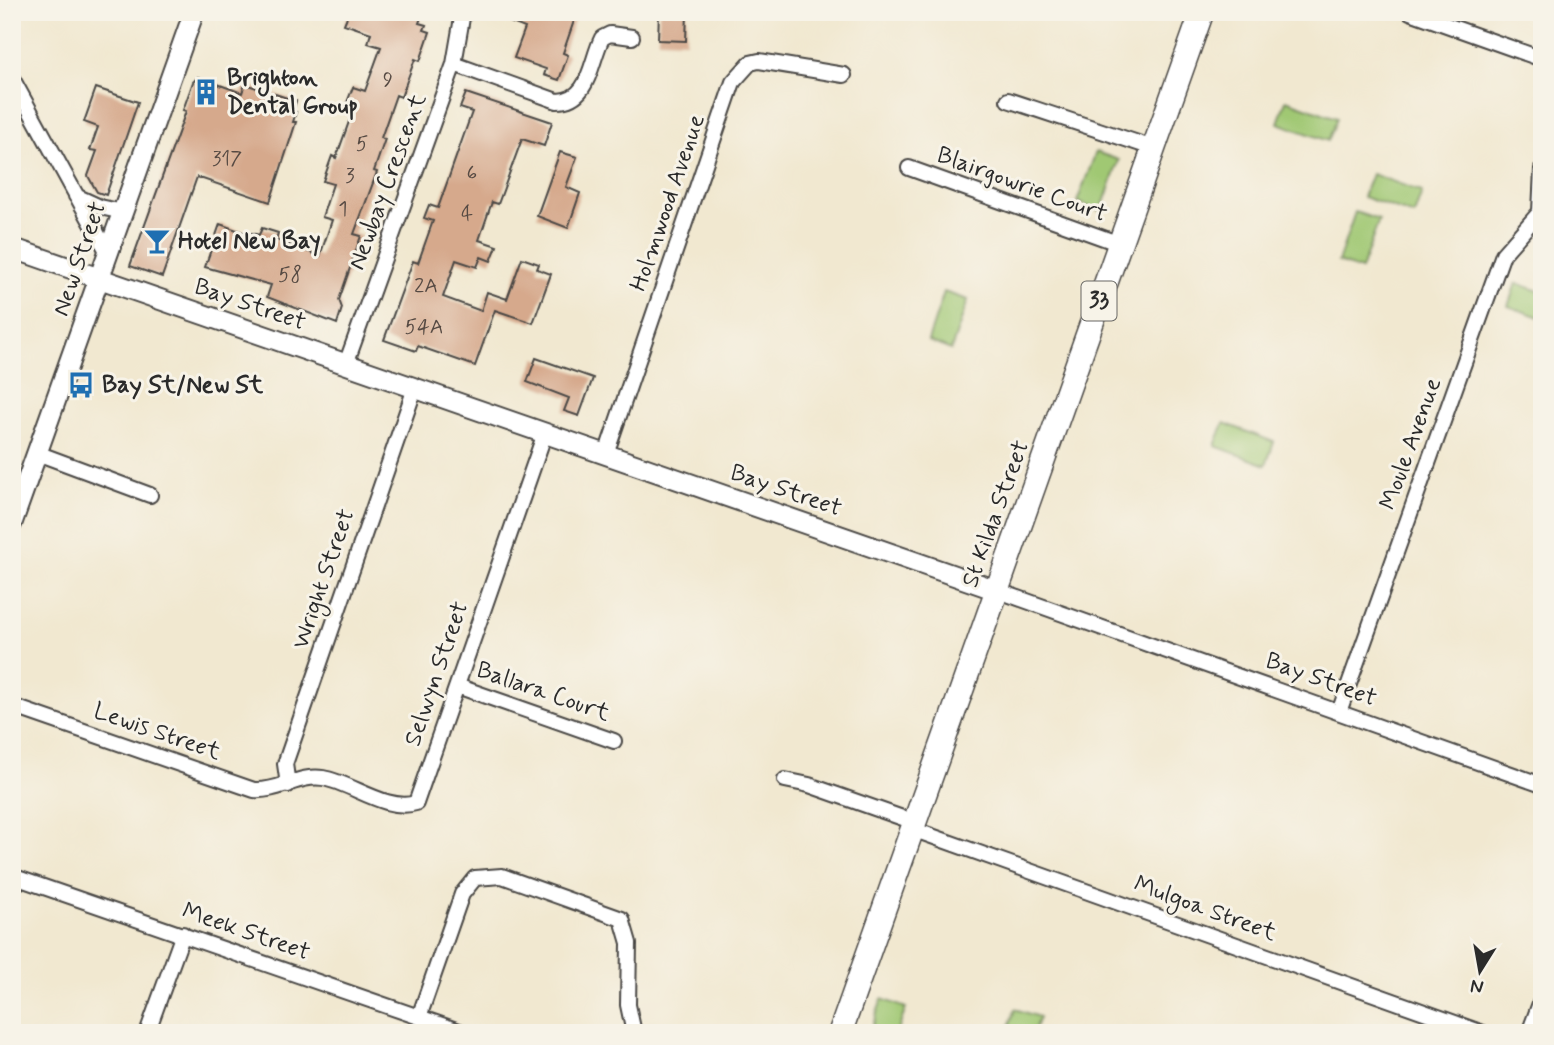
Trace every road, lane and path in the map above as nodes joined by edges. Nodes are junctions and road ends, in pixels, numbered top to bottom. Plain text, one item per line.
1 (194, 12) edge
2 (463, 12) edge
3 (1410, 12) edge
4 (1197, 14) edge
5 (632, 37) dead end
6 (1542, 59) edge
7 (454, 64) junction
8 (844, 75) dead end
9 (12, 78) edge
10 (1008, 100) dead end
11 (1153, 148) junction
12 (909, 168) dead end
13 (1542, 169) edge
14 (76, 196) junction
15 (1542, 201) edge
16 (122, 212) junction
17 (1120, 244) junction
18 (12, 248) edge
19 (108, 253) junction
20 (99, 278) junction
21 (345, 364) junction
22 (415, 388) junction
23 (545, 433) junction
24 (37, 453) junction
25 (606, 454) junction
26 (150, 495) dead end
27 (12, 523) edge
28 (996, 590) junction
29 (457, 686) junction
30 (12, 706) edge
31 (1339, 712) junction
32 (614, 741) dead end
33 (785, 780) dead end
34 (288, 785) junction
35 (1542, 785) edge
36 (913, 825) junction
37 (12, 876) edge
38 (183, 934) junction
39 (1542, 998) edge
40 (419, 1017) junction
41 (148, 1033) edge
42 (465, 1033) edge
43 (634, 1033) edge
44 (840, 1033) edge
45 (1483, 1033) edge
46 (1529, 1033) edge

1 - 16 street, New Street
2 - 7 street, Newbay Crescent
3 - 6 street
4 - 11 main road, St Kilda Street / 33
5 - 7 street
7 - 21 street, Newbay Crescent
8 - 25 street, Holmwood Avenue
9 - 14 street
10 - 11 street
11 - 17 main road, St Kilda Street / 33
12 - 17 street, Blairgowrie Court
13 - 15 street
14 - 16 street
14 - 19 street
15 - 31 street, Moule Avenue
16 - 19 street, New Street
17 - 28 main road, St Kilda Street / 33
18 - 20 street, Bay Street
19 - 20 street, New Street
20 - 21 street, Bay Street
20 - 24 street, New Street
21 - 22 street, Bay Street
22 - 23 street, Bay Street
22 - 34 street, Wright Street
23 - 25 street, Bay Street
23 - 29 street, Selwyn Street
24 - 26 street
24 - 27 street, New Street
25 - 28 street, Bay Street
28 - 31 street, Bay Street
28 - 36 main road, St Kilda Street / 33
29 - 32 street, Ballara Court
29 - 34 street, Selwyn Street
30 - 34 street, Lewis Street
31 - 35 street, Bay Street
33 - 36 street, Mulgoa Street
36 - 44 main road, St Kilda Street / 33
36 - 45 street, Mulgoa Street
37 - 38 street, Meek Street
38 - 40 street, Meek Street
38 - 41 street
39 - 46 street
40 - 42 street, Meek Street
40 - 43 street

